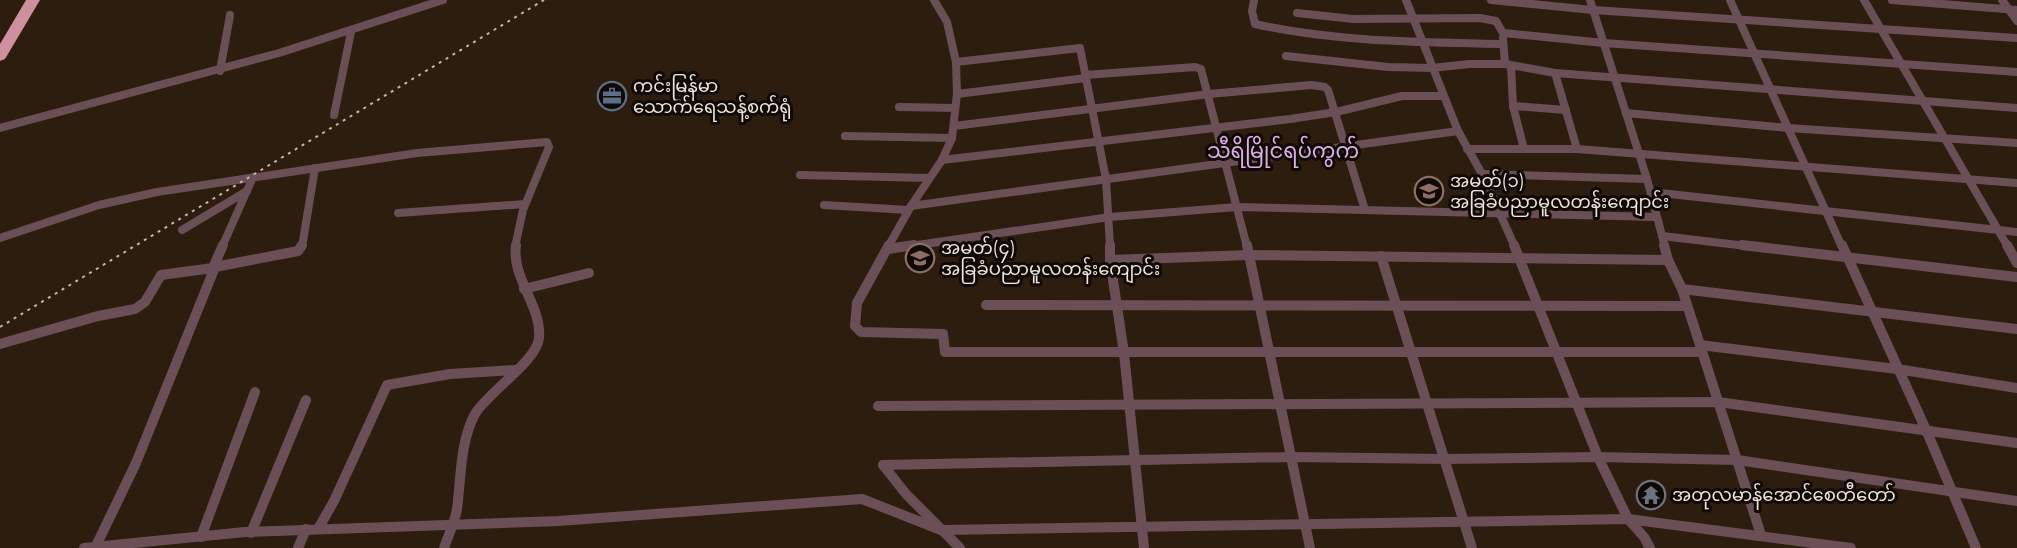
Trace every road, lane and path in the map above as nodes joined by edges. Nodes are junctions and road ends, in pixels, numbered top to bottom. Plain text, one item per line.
1 (33, 0) edge
2 (443, 0) edge
3 (934, 0) edge
4 (1254, 0) edge
5 (1406, 0) edge
6 (1491, 0) edge
7 (1730, 0) edge
8 (1864, 0) edge
9 (1892, 0) edge
10 (2002, 0) edge
11 (1592, 5) edge
12 (2013, 10) edge
13 (1297, 13) dead end
14 (230, 15) dead end
15 (1415, 20) junction
16 (1739, 20) junction
17 (2017, 21) edge
18 (1881, 30) junction
19 (351, 32) junction
20 (1503, 33) junction
21 (2017, 38) edge
22 (1422, 42) junction
23 (1604, 43) junction
24 (1503, 44) junction
25 (1754, 53) junction
26 (0, 56) edge
27 (1286, 56) dead end
28 (956, 62) junction
29 (1901, 63) junction
30 (1508, 65) junction
31 (1432, 68) junction
32 (220, 71) junction
33 (2017, 72) edge
34 (1555, 73) junction
35 (1085, 76) junction
36 (1614, 77) junction
37 (1772, 91) junction
38 (957, 94) junction
39 (1209, 94) junction
40 (1443, 96) junction
41 (1921, 99) junction
42 (1513, 106) junction
43 (899, 107) dead end
44 (955, 108) junction
45 (1092, 108) junction
46 (2017, 108) edge
47 (1566, 110) junction
48 (1336, 112) junction
49 (1626, 113) junction
50 (334, 115) dead end
51 (954, 126) junction
52 (0, 128) edge
53 (1218, 128) junction
54 (1788, 128) junction
55 (1458, 130) junction
56 (845, 136) dead end
57 (1944, 137) junction
58 (952, 138) junction
59 (1097, 142) junction
60 (2017, 143) edge
61 (1345, 146) junction
62 (1467, 149) junction
63 (1524, 149) junction
64 (1577, 149) junction
65 (1639, 153) junction
66 (942, 160) junction
67 (1226, 164) junction
68 (1806, 167) junction
69 (315, 168) junction
70 (1482, 174) junction
71 (800, 175) dead end
72 (253, 177) junction
73 (929, 178) junction
74 (1106, 179) junction
75 (1647, 179) junction
76 (1972, 181) junction
77 (2017, 183) edge
78 (247, 191) junction
79 (1651, 192) junction
80 (525, 204) junction
81 (824, 205) dead end
82 (1237, 207) junction
83 (910, 208) junction
84 (1365, 210) junction
85 (1827, 212) junction
86 (398, 213) dead end
87 (1499, 213) junction
88 (1110, 217) junction
89 (1656, 217) junction
90 (182, 230) dead end
91 (2000, 231) junction
92 (2017, 232) edge
93 (1662, 236) junction
94 (0, 238) edge
95 (888, 249) junction
96 (1249, 255) junction
97 (1381, 256) junction
98 (1520, 258) junction
99 (1848, 258) junction
100 (1110, 260) junction
101 (1668, 260) junction
102 (2017, 263) edge
103 (215, 267) junction
104 (589, 273) dead end
105 (2017, 277) edge
106 (524, 288) junction
107 (1682, 289) junction
108 (1260, 304) junction
109 (986, 305) dead end
110 (1117, 306) junction
111 (1397, 306) junction
112 (1537, 306) junction
113 (1687, 306) junction
114 (1870, 312) junction
115 (2017, 329) edge
116 (0, 344) edge
117 (1701, 349) junction
118 (1556, 351) junction
119 (1124, 353) junction
120 (1270, 353) junction
121 (1410, 354) junction
122 (1897, 369) junction
123 (515, 370) junction
124 (2017, 388) edge
125 (255, 392) dead end
126 (306, 400) dead end
127 (1718, 402) junction
128 (1280, 403) junction
129 (1576, 403) junction
130 (1427, 404) junction
131 (1129, 405) junction
132 (878, 406) dead end
133 (1927, 432) junction
134 (2017, 443) edge
135 (1598, 457) junction
136 (1291, 458) junction
137 (1135, 459) junction
138 (1445, 459) junction
139 (1737, 460) junction
140 (1952, 490) junction
141 (2017, 501) edge
142 (1628, 519) junction
143 (1463, 520) junction
144 (1304, 522) junction
145 (452, 525) junction
146 (1142, 526) junction
147 (306, 529) junction
148 (318, 530) junction
149 (941, 530) junction
150 (251, 533) junction
151 (1761, 535) junction
152 (201, 537) junction
153 (139, 545) edge
154 (90, 547) edge
155 (298, 548) edge
156 (444, 548) edge
157 (960, 548) edge
158 (1144, 548) edge
159 (1310, 548) edge
160 (1472, 548) edge
161 (1650, 548) edge
162 (1851, 548) edge
163 (1976, 548) edge

1 - 26 highway
2 - 19 street
3 - 28 street
4 - 22 street
5 - 15 street
6 - 11 street
7 - 16 street
8 - 18 street
9 - 12 street
10 - 12 street
11 - 16 street
11 - 23 street
12 - 17 street
13 - 15 street
14 - 32 street
15 - 20 street
15 - 22 street
16 - 18 street
16 - 25 street
18 - 21 street
18 - 29 street
19 - 32 street
19 - 50 street
20 - 23 street
20 - 24 street
22 - 24 street
22 - 31 street
23 - 25 street
23 - 36 street
24 - 30 street
25 - 29 street
25 - 37 street
27 - 31 street
28 - 35 street
28 - 38 street
29 - 33 street
29 - 41 street
30 - 31 street
30 - 34 street
30 - 42 street
31 - 40 street
32 - 52 street
34 - 36 street
34 - 47 street
35 - 38 street
35 - 39 street
35 - 45 street
36 - 37 street
36 - 49 street
37 - 41 street
37 - 54 street
38 - 44 street
39 - 45 street
39 - 48 street
39 - 53 street
40 - 48 street
40 - 55 street
41 - 46 street
41 - 57 street
42 - 47 street
42 - 63 street
43 - 44 street
44 - 51 street
45 - 51 street
45 - 59 street
47 - 64 street
48 - 53 street
48 - 61 street
49 - 54 street
49 - 65 street
51 - 58 street
53 - 59 street
53 - 67 street
54 - 57 street
54 - 68 street
55 - 61 street
55 - 62 street
56 - 58 street
57 - 60 street
57 - 76 street
58 - 66 street
59 - 66 street
59 - 74 street
61 - 67 street
61 - 84 street
62 - 63 street
62 - 70 street
63 - 64 street
64 - 65 street
65 - 68 street
65 - 75 street
66 - 73 street
67 - 74 street
67 - 82 street
68 - 76 street
68 - 85 street
69 - 72 street
69 - 80 street
69 - 103 street
70 - 75 street
70 - 87 street
71 - 73 street
72 - 78 street
72 - 94 street
73 - 83 street
74 - 83 street
74 - 88 street
75 - 79 street
76 - 77 street
76 - 91 street
78 - 90 street
78 - 103 street
79 - 85 street
79 - 89 street
80 - 86 street
80 - 106 street
81 - 83 street
82 - 84 street
82 - 88 street
82 - 96 street
83 - 95 street
84 - 87 street
85 - 91 street
85 - 99 street
87 - 89 street
87 - 98 street
88 - 95 street
88 - 100 street
89 - 93 street
91 - 92 street
91 - 102 street
93 - 99 street
93 - 101 street
95 - 119 street
96 - 97 street
96 - 100 street
96 - 108 street
97 - 98 street
97 - 111 street
98 - 101 street
98 - 112 street
99 - 105 street
99 - 114 street
100 - 110 street
101 - 107 street
103 - 116 street
103 - 154 street
104 - 106 street
106 - 123 street
107 - 113 street
107 - 114 street
108 - 110 street
108 - 111 street
108 - 120 street
109 - 110 street
110 - 119 street
111 - 112 street
111 - 121 street
112 - 113 street
112 - 118 street
113 - 117 street
114 - 115 street
114 - 122 street
117 - 118 street
117 - 122 street
117 - 127 street
118 - 121 street
118 - 129 street
119 - 120 street
119 - 131 street
120 - 121 street
120 - 128 street
121 - 130 street
122 - 124 street
122 - 133 street
123 - 145 street
123 - 148 street
125 - 152 street
126 - 150 street
127 - 129 street
127 - 133 street
127 - 139 street
128 - 130 street
128 - 131 street
128 - 136 street
129 - 130 street
129 - 135 street
130 - 138 street
131 - 132 street
131 - 137 street
133 - 134 street
133 - 140 street
135 - 138 street
135 - 139 street
135 - 142 street
136 - 137 street
136 - 138 street
136 - 144 street
137 - 146 street
137 - 149 street
138 - 143 street
139 - 140 street
139 - 151 street
140 - 141 street
140 - 163 street
142 - 143 street
142 - 151 street
142 - 161 street
143 - 144 street
143 - 160 street
144 - 146 street
144 - 159 street
145 - 148 street
145 - 149 street
145 - 156 street
146 - 149 street
146 - 158 street
147 - 148 street
147 - 150 street
147 - 155 street
149 - 157 street
150 - 152 street
151 - 162 street
152 - 153 street
153 - 154 street

